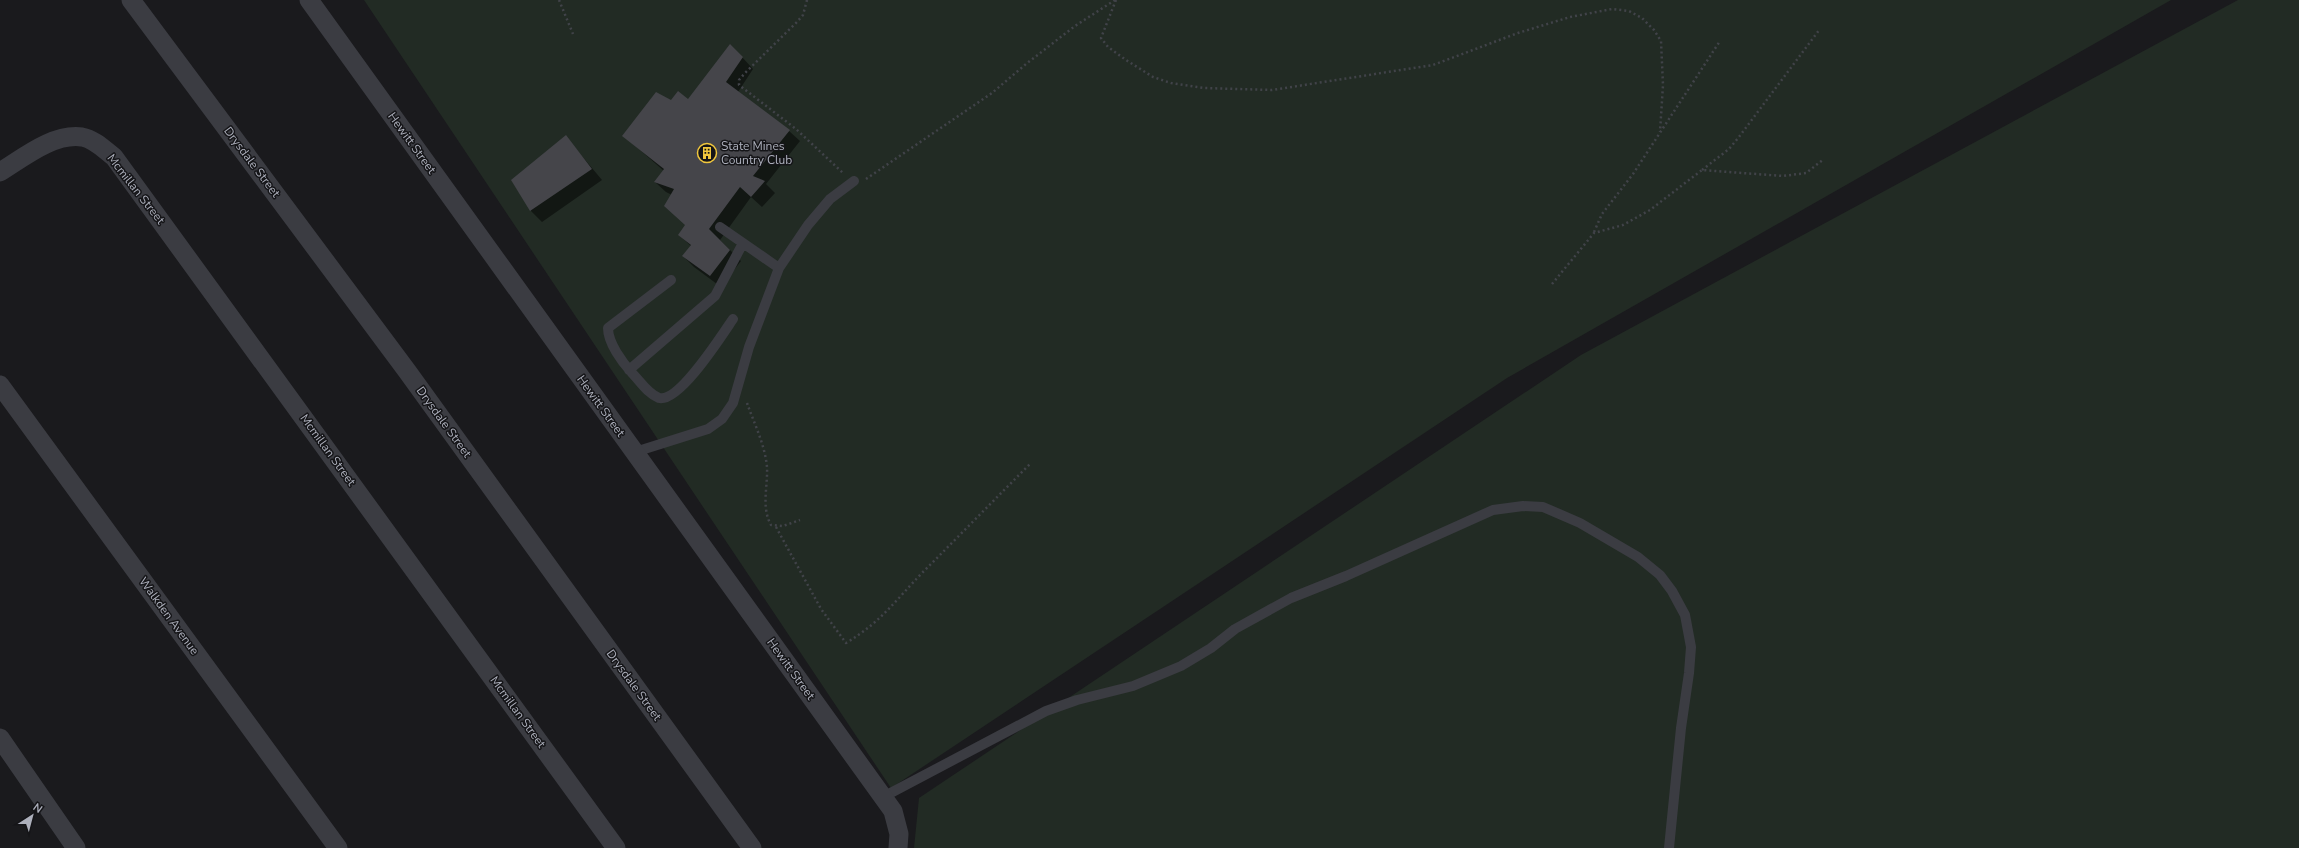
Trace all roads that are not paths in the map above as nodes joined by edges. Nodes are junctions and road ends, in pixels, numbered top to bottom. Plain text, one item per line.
1 (131, 0) edge
2 (309, 0) edge
3 (0, 172) edge
4 (854, 181) road end
5 (720, 227) dead end
6 (743, 243) junction
7 (779, 268) junction
8 (671, 280) dead end
9 (733, 319) dead end
10 (629, 370) junction
11 (0, 384) edge
12 (635, 452) junction
13 (0, 738) edge
14 (888, 804) junction
15 (76, 848) edge
16 (338, 848) edge
17 (616, 848) edge
18 (752, 848) edge
19 (898, 848) edge
20 (1668, 848) edge

1 - 18 street, Drysdale Street
2 - 12 street, Hewitt Street
3 - 17 street, Mcmillan Street
4 - 7 lane
5 - 6 lane
6 - 7 lane
6 - 10 lane
7 - 12 lane
8 - 10 lane
9 - 10 lane
11 - 16 street, Walkden Avenue
12 - 14 street, Hewitt Street
13 - 15 street
14 - 19 street
14 - 20 lane

